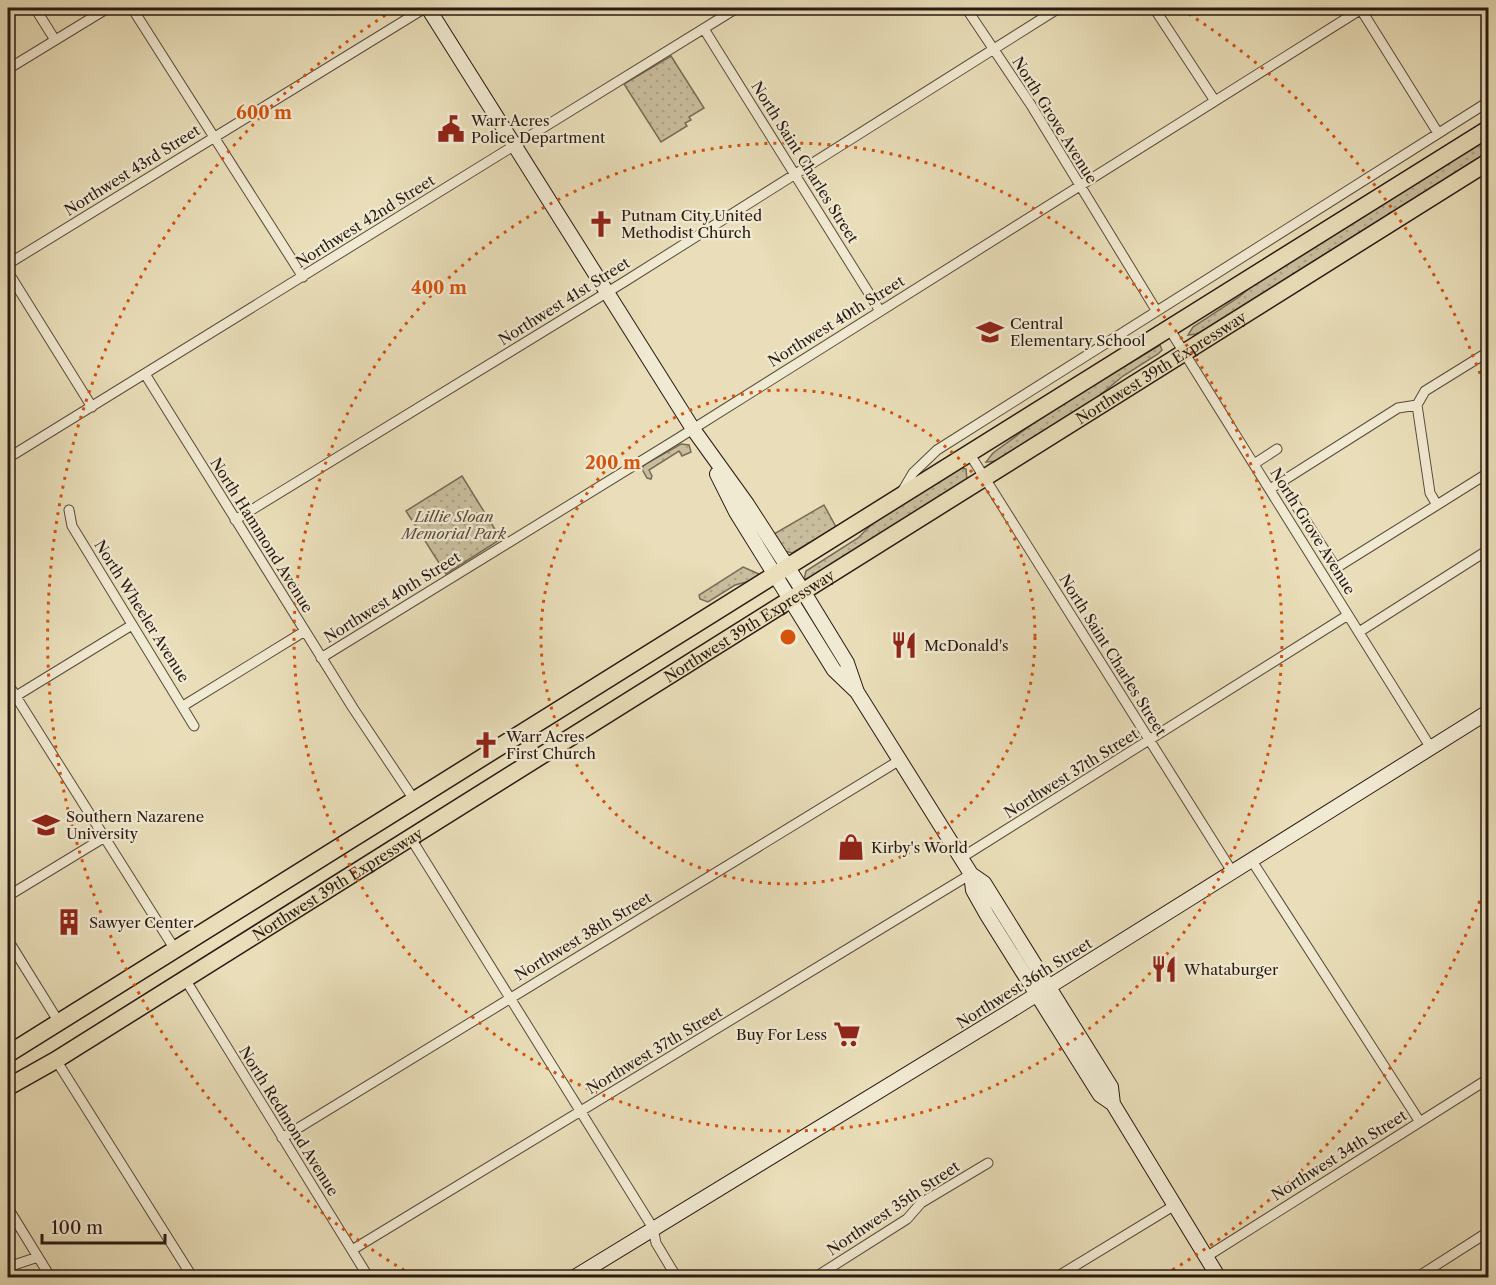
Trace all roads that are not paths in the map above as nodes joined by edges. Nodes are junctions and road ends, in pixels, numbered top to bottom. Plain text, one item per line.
1 (35, 8) edge
2 (108, 8) edge
3 (132, 8) edge
4 (426, 8) edge
5 (737, 8) edge
6 (966, 8) edge
7 (1059, 8) edge
8 (1154, 8) edge
9 (1361, 8) edge
10 (704, 28) junction
11 (55, 40) junction
12 (993, 49) junction
13 (8, 69) edge
14 (1215, 101) junction
15 (1488, 102) edge
16 (1488, 129) edge
17 (1438, 133) junction
18 (214, 137) junction
19 (515, 146) junction
20 (1488, 162) edge
21 (795, 174) junction
22 (1079, 187) junction
23 (8, 264) edge
24 (8, 272) edge
25 (303, 277) junction
26 (606, 292) junction
27 (1156, 310) junction
28 (880, 311) junction
29 (1170, 330) junction
30 (1488, 352) edge
31 (1184, 353) junction
32 (145, 374) junction
33 (1417, 405) junction
34 (92, 406) junction
35 (693, 429) junction
36 (1277, 449) dead end
37 (969, 453) junction
38 (8, 458) edge
39 (1254, 464) junction
40 (1488, 473) edge
41 (983, 478) junction
42 (1281, 482) junction
43 (1270, 489) junction
44 (900, 496) junction
45 (1437, 505) junction
46 (69, 510) dead end
47 (235, 520) junction
48 (1488, 550) edge
49 (1336, 568) junction
50 (782, 572) junction
51 (1324, 576) junction
52 (797, 595) junction
53 (1348, 615) junction
54 (132, 625) junction
55 (305, 631) junction
56 (1359, 632) junction
57 (321, 658) junction
58 (8, 684) edge
59 (11, 699) edge
60 (183, 706) junction
61 (1488, 712) edge
62 (194, 726) dead end
63 (1149, 741) junction
64 (1431, 748) junction
65 (900, 760) junction
66 (415, 801) junction
67 (395, 813) junction
68 (429, 825) junction
69 (105, 837) junction
70 (410, 837) junction
71 (961, 858) junction
72 (1252, 861) junction
73 (1233, 873) junction
74 (971, 874) junction
75 (290, 880) junction
76 (8, 896) edge
77 (304, 903) junction
78 (8, 940) edge
79 (176, 951) junction
80 (185, 979) junction
81 (1051, 986) junction
82 (1036, 995) junction
83 (510, 999) junction
84 (60, 1024) junction
85 (8, 1054) edge
86 (56, 1060) junction
87 (1488, 1079) edge
88 (8, 1087) edge
89 (1113, 1104) junction
90 (581, 1112) junction
91 (1420, 1122) junction
92 (282, 1138) junction
93 (988, 1163) dead end
94 (1174, 1205) junction
95 (8, 1208) edge
96 (653, 1228) junction
97 (1488, 1232) edge
98 (352, 1250) junction
99 (38, 1257) junction
100 (1206, 1257) junction
101 (8, 1267) edge
102 (51, 1278) edge
103 (193, 1278) edge
104 (369, 1278) edge
105 (573, 1278) edge
106 (677, 1278) edge
107 (814, 1278) edge
108 (1055, 1278) edge
109 (1219, 1278) edge
110 (1416, 1278) edge

1 - 11 street
2 - 11 street
3 - 18 street
4 - 18 street, Northwest 43rd Street
4 - 19 main road
5 - 10 street, Northwest 42nd Street
6 - 12 street, North Grove Avenue
7 - 12 street, Northwest 41st Street
8 - 14 street
9 - 14 street, Northwest 40th Street
9 - 17 street
10 - 19 street, Northwest 42nd Street
10 - 21 street, North Saint Charles Street
11 - 13 street
12 - 21 street, Northwest 41st Street
12 - 22 street, North Grove Avenue
14 - 22 street, Northwest 40th Street
15 - 17 street, Northwest 39th Expressway
16 - 29 highway, Northwest 39th Expressway
17 - 27 street, Northwest 39th Expressway
18 - 23 street, Northwest 43rd Street
18 - 25 street
19 - 25 street, Northwest 42nd Street
19 - 26 main road
20 - 31 highway, Northwest 39th Expressway
21 - 26 street, Northwest 41st Street
21 - 28 street, North Saint Charles Street
22 - 27 street, North Grove Avenue
22 - 28 street, Northwest 40th Street
24 - 34 street
25 - 32 street, Northwest 42nd Street
26 - 35 main road
26 - 47 street, Northwest 41st Street
27 - 44 street, Northwest 39th Expressway
28 - 35 street, Northwest 40th Street
29 - 31 street, North Grove Avenue
29 - 37 highway, Northwest 39th Expressway
30 - 33 street
31 - 39 street, North Grove Avenue
31 - 41 highway, Northwest 39th Expressway
32 - 34 street, Northwest 42nd Street
32 - 47 street, North Hammond Avenue
33 - 42 street
33 - 45 street
34 - 38 street, Northwest 42nd Street
35 - 50 main road
35 - 57 street, Northwest 40th Street
36 - 39 street
37 - 41 street, North Saint Charles Street
37 - 44 highway, Northwest 39th Expressway
39 - 43 street, North Grove Avenue
40 - 45 street
41 - 52 highway, Northwest 39th Expressway
41 - 63 street, North Saint Charles Street
42 - 43 street
42 - 49 street
43 - 51 street, North Grove Avenue
44 - 50 highway, Northwest 39th Expressway
45 - 49 street
46 - 54 street, North Wheeler Avenue
47 - 55 street, North Hammond Avenue
48 - 56 street
49 - 51 street
50 - 52 main road
50 - 66 highway, Northwest 39th Expressway
51 - 53 street, North Grove Avenue
52 - 65 main road
52 - 68 highway, Northwest 39th Expressway
53 - 56 street, North Grove Avenue
53 - 63 street, Northwest 37th Street
54 - 59 street
54 - 60 street, North Wheeler Avenue
55 - 57 street, North Hammond Avenue
55 - 60 street, Northwest 40th Street
56 - 64 street, North Grove Avenue
57 - 66 street, North Hammond Avenue
58 - 59 street
59 - 69 street
60 - 62 street, North Wheeler Avenue
61 - 64 main road, Northwest 36th Street
63 - 71 street, Northwest 37th Street
63 - 73 street, North Saint Charles Street
64 - 72 main road, Northwest 36th Street
65 - 71 main road
65 - 83 street, Northwest 38th Street
66 - 67 highway, Northwest 39th Expressway
66 - 68 highway
67 - 70 highway
67 - 75 highway, Northwest 39th Expressway
68 - 70 highway, Northwest 39th Expressway
69 - 76 street
69 - 79 street
70 - 77 highway, Northwest 39th Expressway
70 - 83 street
71 - 74 main road
72 - 73 main road, Northwest 36th Street
72 - 91 street
73 - 81 main road, Northwest 36th Street
74 - 81 main road
74 - 82 main road
74 - 90 street, Northwest 37th Street
75 - 77 highway
75 - 79 highway, Northwest 39th Expressway
77 - 80 highway, Northwest 39th Expressway
78 - 84 street
79 - 80 highway
79 - 84 highway, Northwest 39th Expressway
80 - 86 highway, Northwest 39th Expressway
80 - 92 street, North Redmond Avenue
81 - 82 main road, Northwest 36th Street
81 - 89 main road
82 - 89 main road
82 - 96 main road, Northwest 36th Street
83 - 90 street
83 - 92 street, Northwest 38th Street
84 - 85 highway, Northwest 39th Expressway
86 - 88 highway, Northwest 39th Expressway
86 - 103 street
87 - 91 street, Northwest 34th Street
89 - 94 main road
90 - 96 street
90 - 98 street, Northwest 37th Street
91 - 100 street, Northwest 34th Street
92 - 98 street, North Redmond Avenue
93 - 107 street, Northwest 35th Street
94 - 100 main road
94 - 108 street
95 - 99 street
96 - 105 main road, Northwest 36th Street
96 - 106 street
97 - 110 street
98 - 104 street, North Redmond Avenue
99 - 101 street
99 - 102 street
100 - 109 main road

